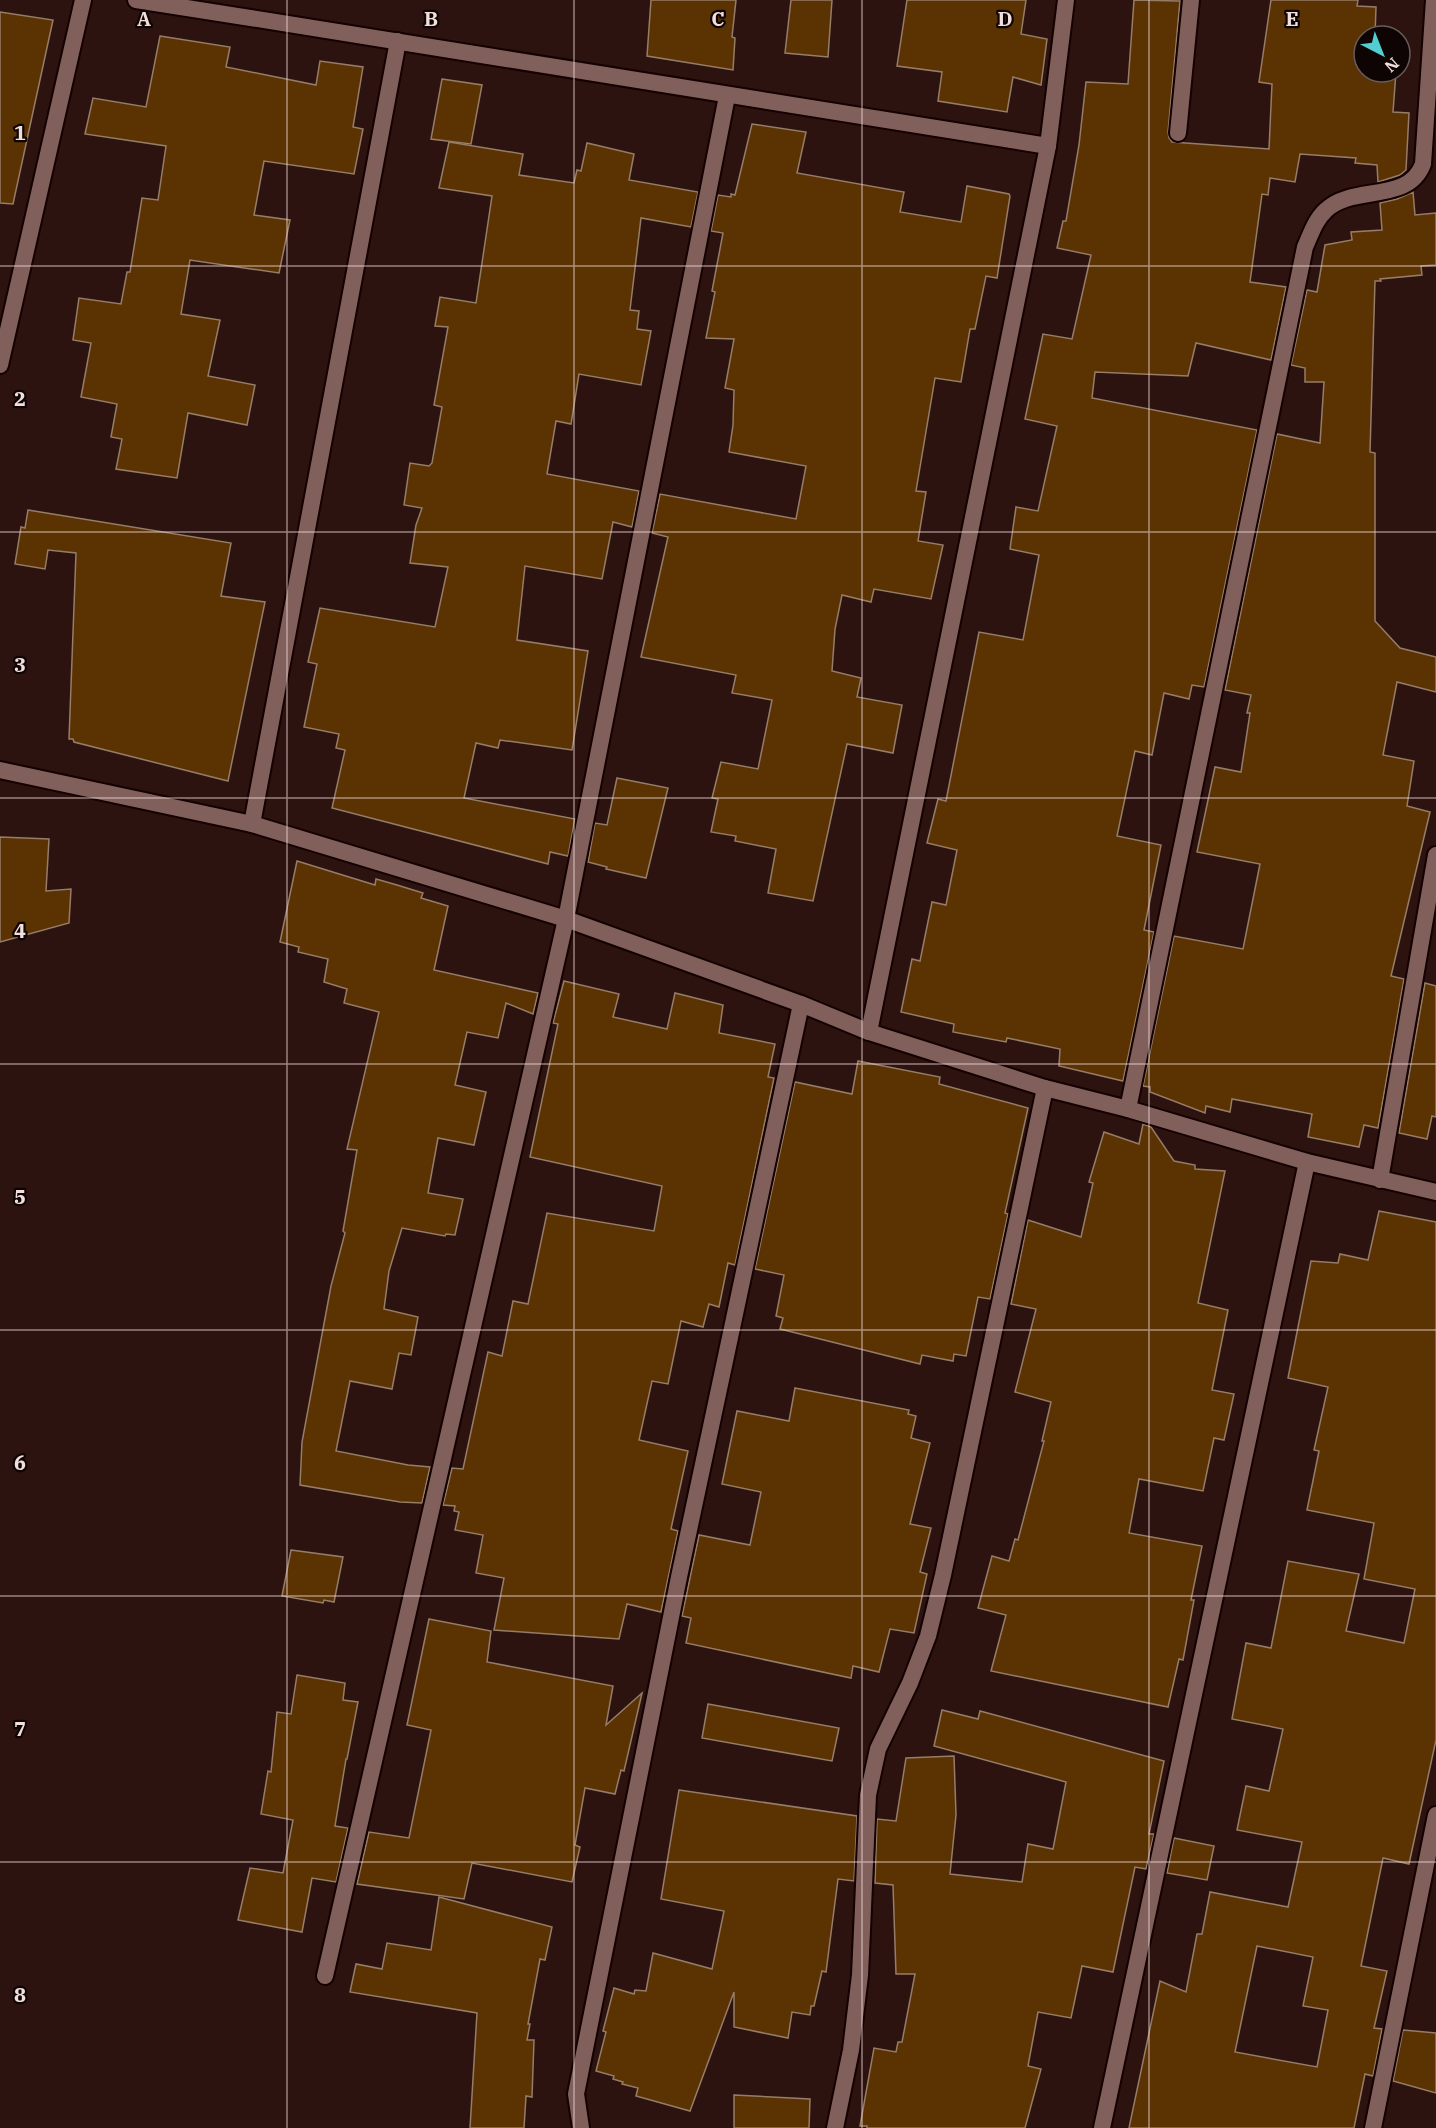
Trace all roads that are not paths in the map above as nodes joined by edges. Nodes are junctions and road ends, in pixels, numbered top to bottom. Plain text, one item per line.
1 (83, 0) edge
2 (136, 0) edge
3 (1066, 0) edge
4 (1191, 0) edge
5 (1434, 0) edge
6 (398, 41) junction
7 (727, 96) junction
8 (1178, 133) dead end
9 (1048, 146) junction
10 (0, 365) edge
11 (0, 770) edge
12 (252, 824) junction
13 (1436, 855) edge
14 (566, 919) junction
15 (801, 1004) junction
16 (869, 1032) junction
17 (1045, 1088) junction
18 (1128, 1110) junction
19 (1307, 1162) junction
20 (1380, 1180) junction
21 (1436, 1192) edge
22 (1436, 1815) edge
23 (325, 1976) dead end
24 (581, 2128) edge
25 (835, 2128) edge
26 (1102, 2128) edge
27 (1373, 2128) edge

1 - 10 street
2 - 6 street
3 - 9 street
4 - 8 street
5 - 18 street
6 - 7 street
6 - 12 street
7 - 9 street
7 - 14 street
9 - 16 street
11 - 12 street
12 - 14 street
13 - 20 street
14 - 15 street
14 - 23 street
15 - 16 street
15 - 24 street
16 - 17 street
17 - 18 street
17 - 25 street
18 - 19 street
19 - 20 street
19 - 26 street
20 - 21 street
22 - 27 street

